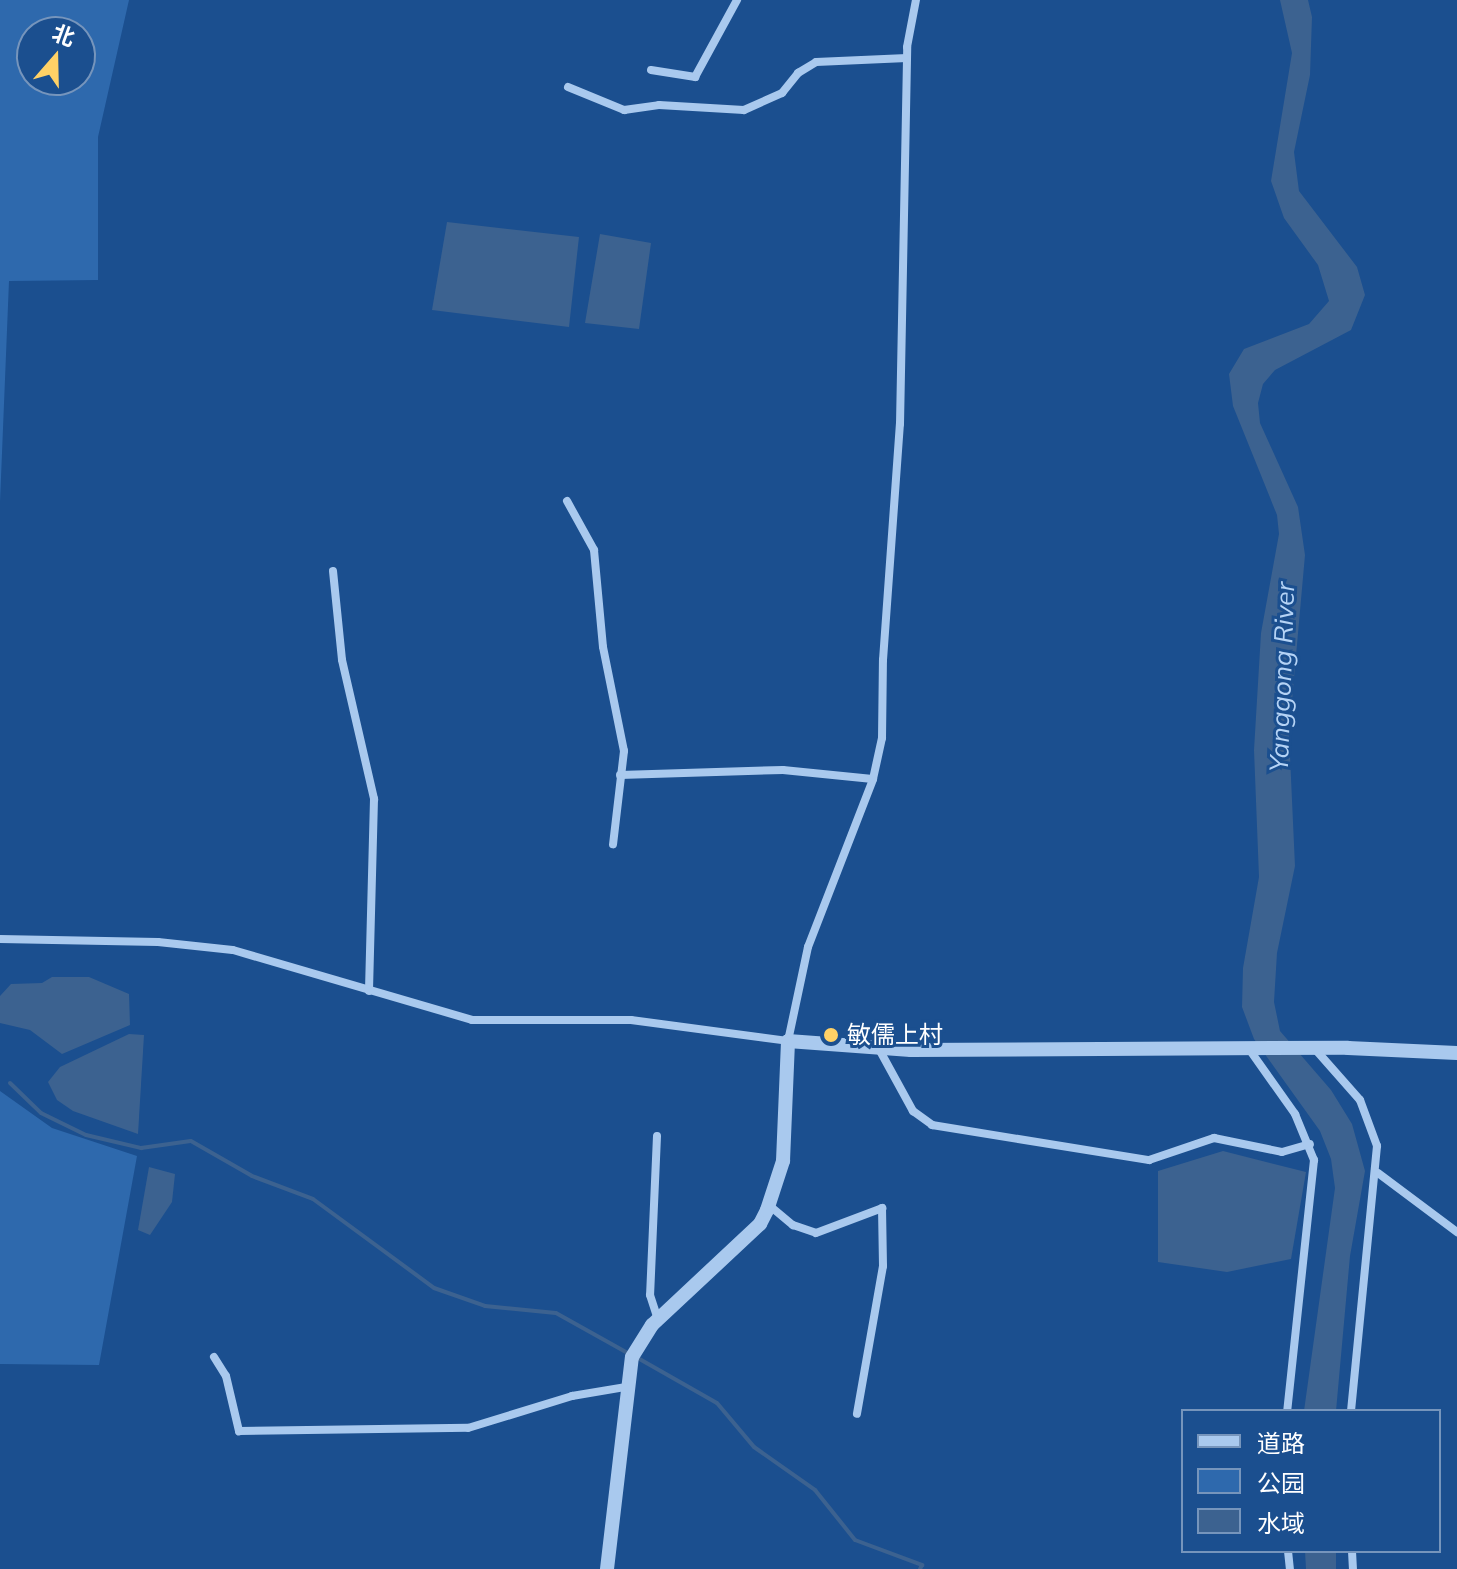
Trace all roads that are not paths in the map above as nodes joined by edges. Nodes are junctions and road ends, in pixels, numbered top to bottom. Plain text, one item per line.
1 (737, 0) edge
2 (916, 0) edge
3 (907, 58) junction
4 (651, 70) dead end
5 (568, 87) dead end
6 (567, 501) dead end
7 (333, 571) dead end
8 (620, 775) junction
9 (873, 779) junction
10 (613, 844) dead end
11 (0, 939) edge
12 (369, 991) junction
13 (788, 1041) junction
14 (1308, 1048) junction
15 (879, 1049) junction
16 (1252, 1049) junction
17 (1457, 1053) edge
18 (657, 1136) dead end
19 (1310, 1144) junction
20 (1378, 1173) junction
21 (770, 1206) junction
22 (1457, 1232) edge
23 (658, 1319) junction
24 (214, 1357) dead end
25 (626, 1387) junction
26 (1287, 1409) edge
27 (1351, 1409) edge
28 (857, 1414) dead end
29 (607, 1569) edge

1 - 4 street
2 - 3 street
3 - 5 street
3 - 9 street
6 - 8 street
7 - 12 street
8 - 9 street
8 - 10 street
9 - 13 street
11 - 12 street
12 - 13 street
13 - 15 street
13 - 21 street
14 - 16 street
14 - 17 street
14 - 20 street
15 - 16 street
15 - 19 street
16 - 19 street
18 - 23 street
19 - 26 street
20 - 22 street
20 - 27 street
21 - 23 street
21 - 28 street
23 - 25 street
24 - 25 street
25 - 29 street

